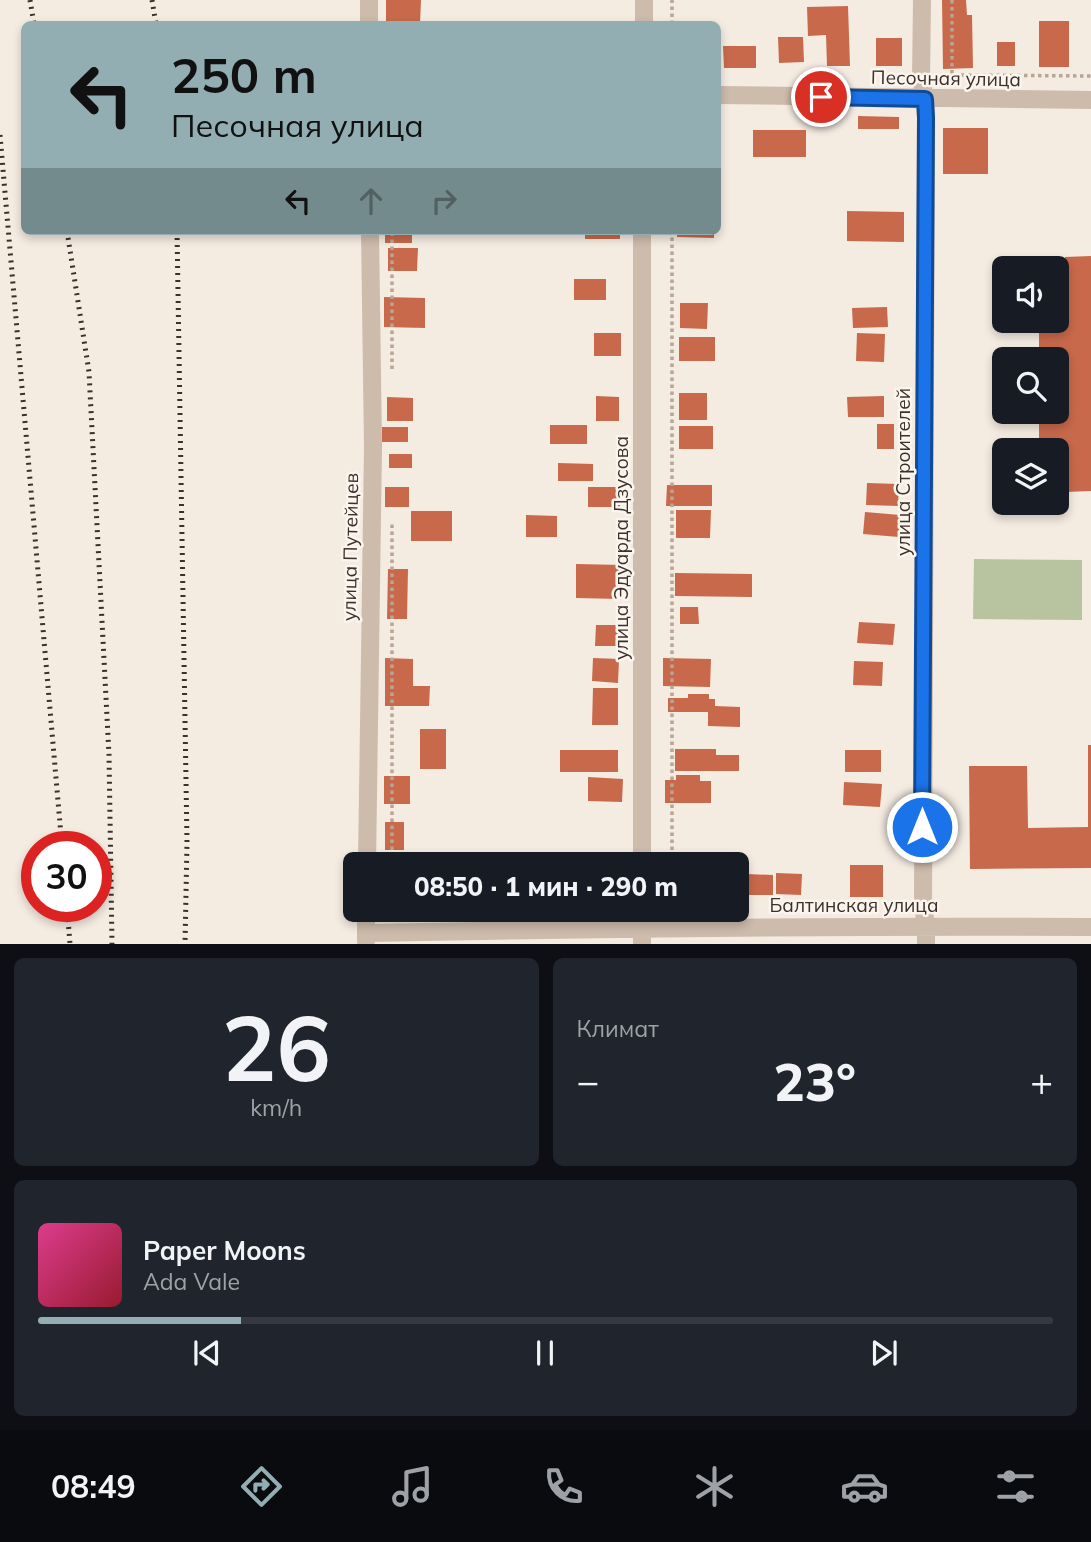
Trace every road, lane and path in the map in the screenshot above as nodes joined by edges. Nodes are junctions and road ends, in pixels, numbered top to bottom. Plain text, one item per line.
1 (369, 0) edge
2 (644, 0) edge
3 (672, 0) edge
4 (922, 0) edge
5 (953, 0) edge
6 (369, 21) edge
7 (644, 21) edge
8 (672, 21) edge
9 (1091, 76) edge
10 (721, 95) edge
11 (925, 99) junction
12 (1091, 100) edge
13 (370, 235) edge
14 (393, 235) edge
15 (642, 235) edge
16 (672, 235) edge
17 (392, 369) dead end
18 (392, 520) dead end
19 (367, 852) edge
20 (392, 852) edge
21 (642, 852) edge
22 (672, 852) edge
23 (642, 927) edge
24 (1091, 927) edge
25 (926, 934) edge
26 (366, 938) edge

1 - 6 street
2 - 7 street
3 - 8 path
4 - 11 street, улица Строителей
5 - 9 path
10 - 11 street, Песочная улица
11 - 12 street, Песочная улица
11 - 25 street, улица Строителей
13 - 19 street, улица Путейцев
14 - 17 path
15 - 21 street, улица Эдуарда Дзусова
16 - 22 path
18 - 20 path
23 - 25 street, Балтинская улица
23 - 26 street, Балтинская улица
24 - 25 street, Балтинская улица

